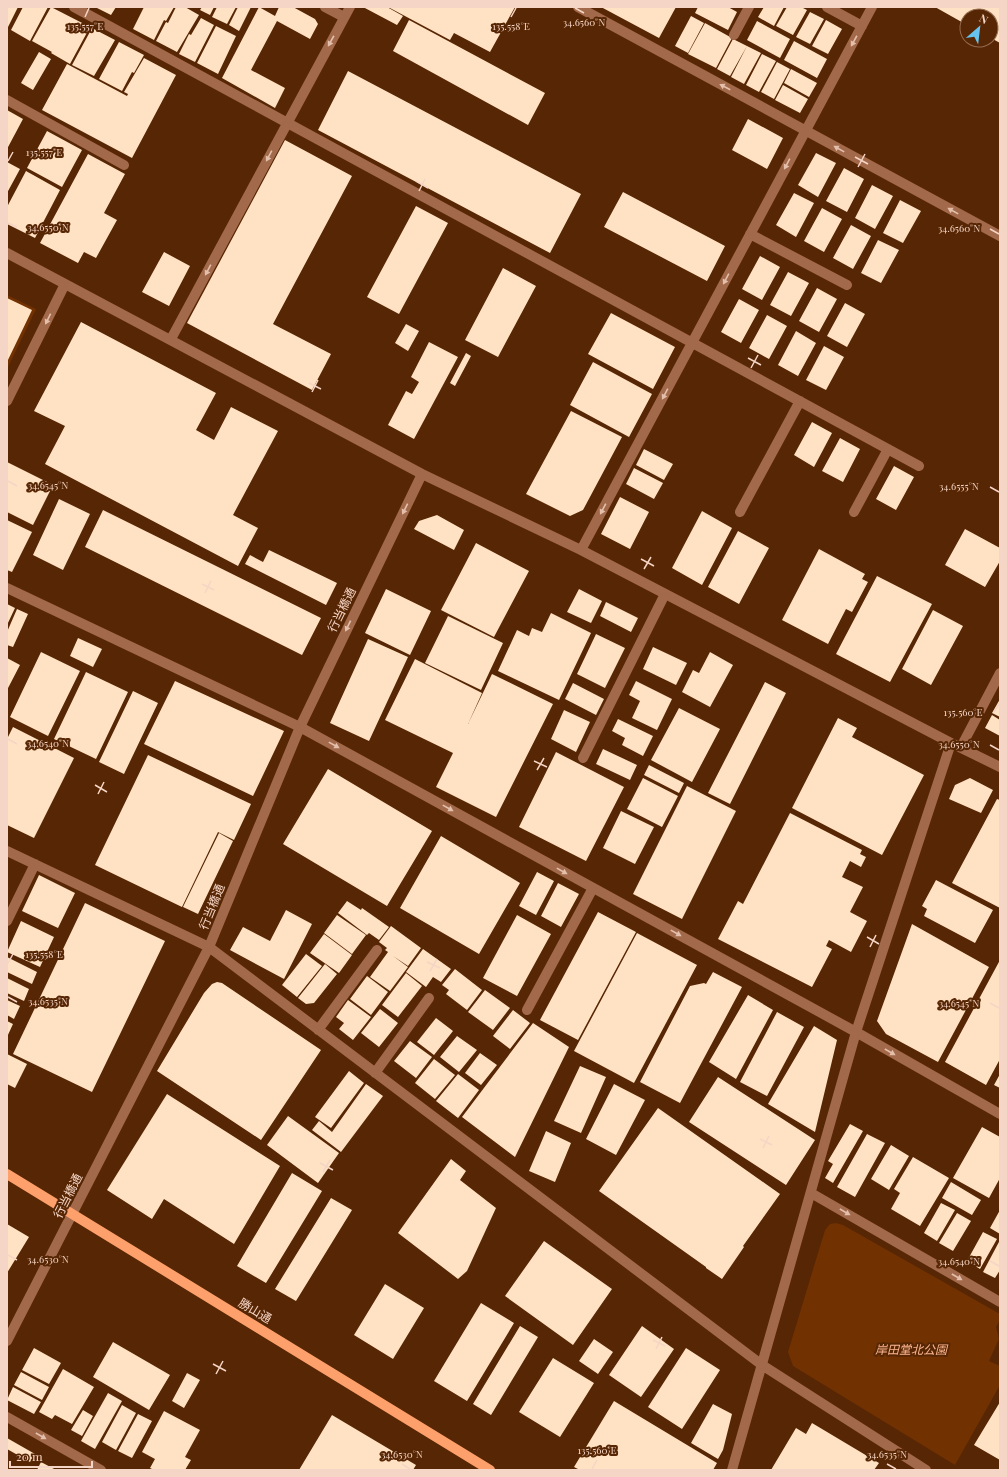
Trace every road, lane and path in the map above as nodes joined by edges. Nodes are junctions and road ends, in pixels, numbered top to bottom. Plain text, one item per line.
1 (74, 7) edge
2 (325, 7) edge
3 (350, 7) edge
4 (578, 7) edge
5 (749, 7) edge
6 (827, 7) edge
7 (872, 7) edge
8 (344, 17) junction
9 (862, 26) junction
10 (734, 35) dead end
11 (7, 100) edge
12 (287, 123) junction
13 (805, 130) junction
14 (124, 165) dead end
15 (750, 234) junction
16 (1000, 236) edge
17 (7, 253) edge
18 (65, 284) junction
19 (847, 285) dead end
20 (171, 339) junction
21 (692, 343) junction
22 (7, 401) edge
23 (800, 401) junction
24 (888, 449) junction
25 (920, 466) dead end
26 (422, 474) junction
27 (740, 512) dead end
28 (854, 512) dead end
29 (581, 550) junction
30 (7, 588) edge
31 (665, 594) junction
32 (1000, 673) edge
33 (300, 727) junction
34 (951, 742) junction
35 (961, 747) junction
36 (583, 758) dead end
37 (1000, 767) edge
38 (7, 851) edge
39 (35, 864) junction
40 (593, 888) junction
41 (7, 921) edge
42 (209, 947) junction
43 (377, 950) dead end
44 (429, 998) dead end
45 (527, 1010) dead end
46 (318, 1030) junction
47 (856, 1032) junction
48 (375, 1073) junction
49 (1000, 1114) edge
50 (7, 1174) edge
51 (811, 1192) junction
52 (73, 1215) junction
53 (1000, 1302) edge
54 (7, 1341) edge
55 (762, 1365) junction
56 (7, 1417) edge
57 (101, 1470) edge
58 (490, 1470) edge
59 (732, 1470) edge
60 (926, 1470) edge

1 - 12 street
2 - 8 street
3 - 8 street
13 -> 4 street
5 - 10 street
6 - 9 street
7 - 9 street
8 -> 12 street
9 -> 13 street
11 - 14 street
12 -> 20 street
12 - 21 street
13 -> 15 street
16 -> 13 street
15 - 19 street
15 -> 21 street
17 - 18 street
18 - 20 street
18 -> 22 street
20 - 26 street
21 - 23 street
21 -> 29 street
23 - 24 street
23 - 27 street
24 - 25 street
24 - 28 street
26 - 29 street
26 -> 33 street, 行当橋通
29 - 31 street
30 - 33 street
31 - 34 street
31 - 36 street
32 - 35 street
33 -> 40 street
33 - 42 street, 行当橋通
34 - 35 street
34 - 47 street
35 - 37 street
38 - 39 street
39 - 41 street
39 - 42 street
40 - 45 street
40 -> 47 street
42 - 46 street
42 - 52 street, 行当橋通
43 - 46 street
44 - 48 street
46 - 48 street
47 -> 49 street
47 - 51 street
48 - 55 street
50 - 52 main road, 勝山通
51 -> 53 street
51 - 55 street
52 - 54 street, 行当橋通
52 - 58 main road, 勝山通
55 - 59 street
55 - 60 street
56 -> 57 street

